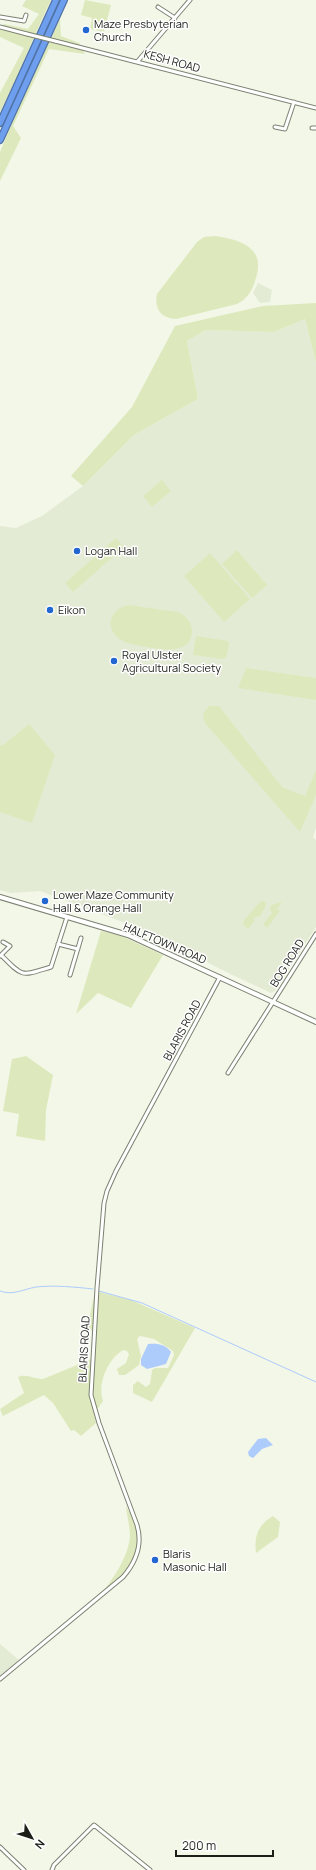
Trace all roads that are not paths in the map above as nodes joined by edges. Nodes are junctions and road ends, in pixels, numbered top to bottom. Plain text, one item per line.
1 (56, 0) edge
2 (64, 0) edge
3 (190, 0) edge
4 (158, 7) dead end
5 (26, 15) dead end
6 (0, 17) edge
7 (175, 18) junction
8 (0, 27) edge
9 (137, 62) junction
10 (294, 102) junction
11 (316, 108) edge
12 (0, 123) edge
13 (276, 127) dead end
14 (312, 128) dead end
15 (316, 128) edge
16 (0, 140) edge
17 (0, 897) edge
18 (67, 917) junction
19 (316, 934) edge
20 (81, 938) dead end
21 (3, 942) dead end
22 (58, 944) junction
23 (78, 949) junction
24 (0, 956) edge
25 (70, 976) dead end
26 (220, 977) junction
27 (273, 1002) junction
28 (316, 1022) edge
29 (228, 1073) dead end
30 (0, 1679) edge
31 (0, 1848) edge
32 (24, 1870) edge
33 (52, 1870) edge
34 (150, 1870) edge

1 - 12 highway
2 - 16 highway
3 - 7 street
4 - 7 street
5 - 6 street
7 - 9 street
8 - 9 street, KESH ROAD, bridge
9 - 10 street, KESH ROAD
10 - 11 street, KESH ROAD
10 - 13 street
14 - 15 street
17 - 18 street, HALFTOWN ROAD
18 - 22 street
18 - 26 street, HALFTOWN ROAD
19 - 27 street, BOG ROAD
20 - 23 street
21 - 24 street
22 - 23 street
22 - 24 street
23 - 25 street
26 - 27 street, HALFTOWN ROAD
26 - 30 street, BLARIS ROAD
27 - 28 street, HALFTOWN ROAD
27 - 29 street, BOG ROAD
31 - 32 street
33 - 34 street

